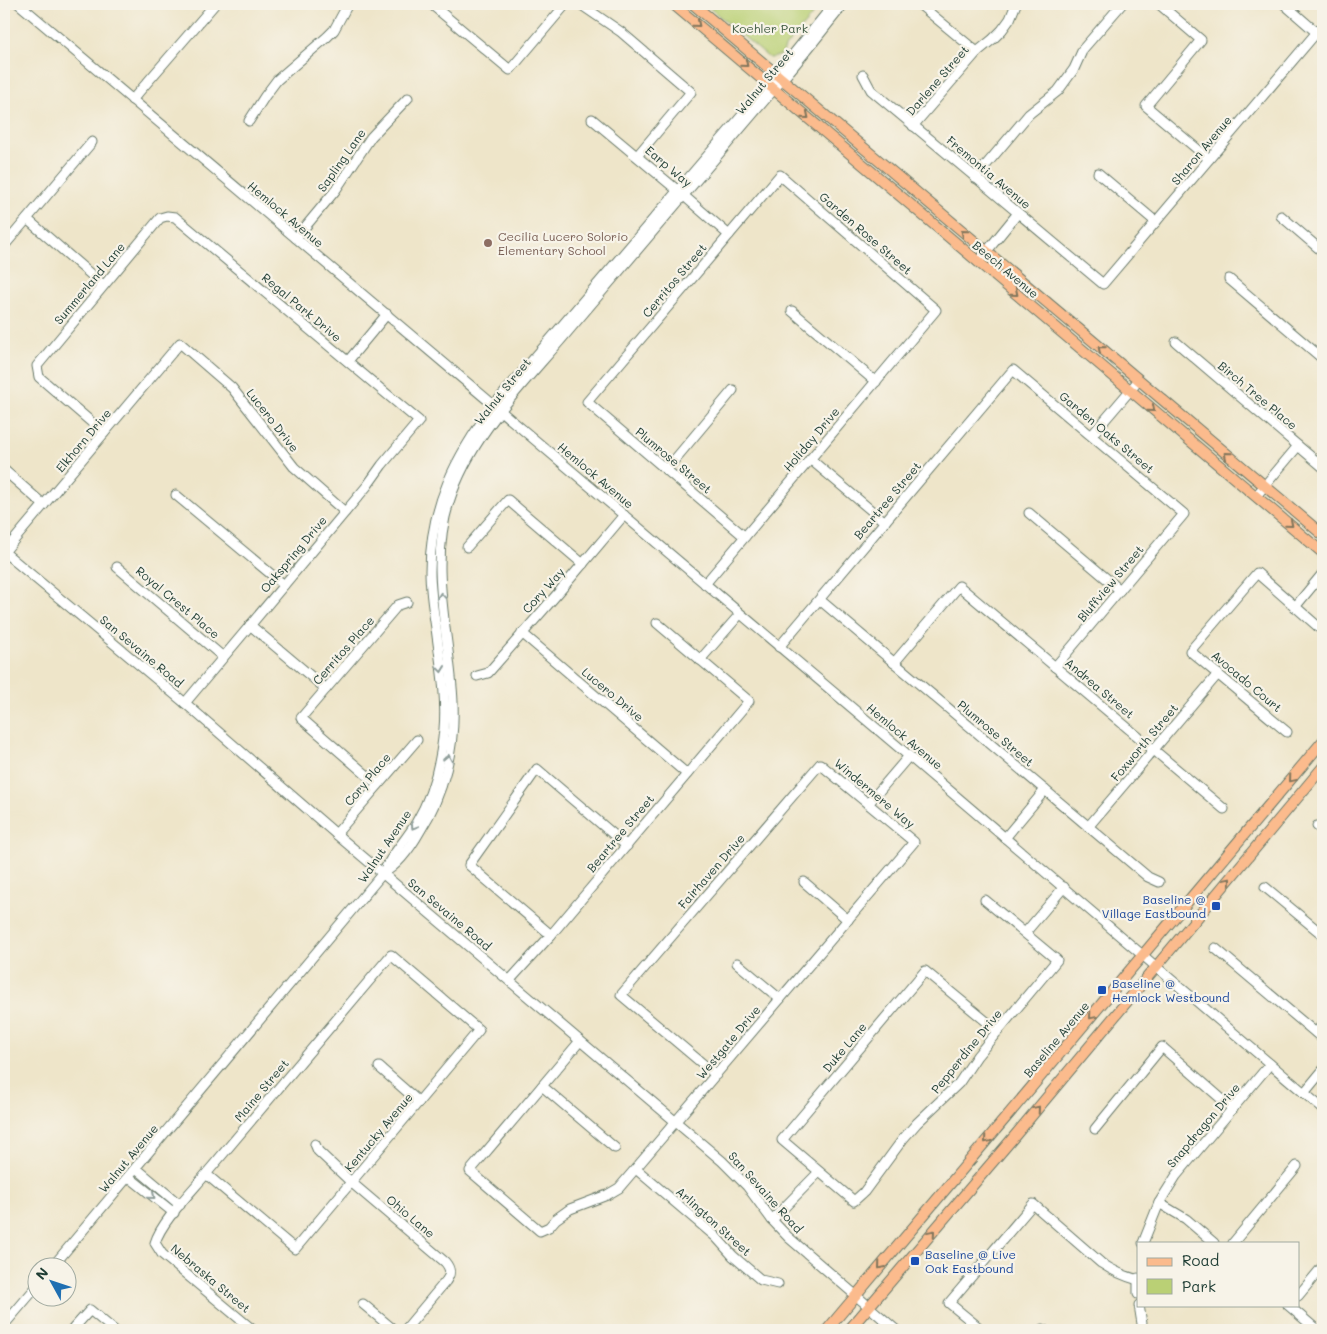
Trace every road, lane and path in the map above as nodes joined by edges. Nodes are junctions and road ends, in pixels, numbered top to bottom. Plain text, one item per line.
1 (19, 4) edge
2 (215, 4) edge
3 (348, 4) edge
4 (431, 4) edge
5 (566, 4) edge
6 (580, 4) edge
7 (673, 4) edge
8 (693, 4) edge
9 (834, 4) edge
10 (844, 4) edge
11 (919, 4) edge
12 (1016, 4) edge
13 (1122, 4) edge
14 (1159, 4) edge
15 (1284, 4) edge
16 (1320, 35) edge
17 (977, 52) junction
18 (863, 75) dead end
19 (780, 77) junction
20 (772, 86) junction
21 (408, 98) dead end
22 (132, 100) junction
23 (592, 118) dead end
24 (249, 121) dead end
25 (913, 126) junction
26 (92, 142) dead end
27 (637, 156) junction
28 (1209, 159) junction
29 (1098, 173) dead end
30 (780, 175) joint
31 (976, 178) junction
32 (681, 192) junction
33 (1018, 213) junction
34 (167, 216) joint
35 (1281, 216) dead end
36 (27, 219) junction
37 (1156, 222) junction
38 (729, 235) junction
39 (296, 238) junction
40 (4, 246) edge
41 (986, 252) junction
42 (1323, 252) edge
43 (978, 262) junction
44 (1229, 279) dead end
45 (1104, 284) joint
46 (103, 285) junction
47 (936, 310) joint
48 (792, 311) dead end
49 (387, 314) junction
50 (1176, 342) dead end
51 (180, 343) joint
52 (1323, 359) edge
53 (348, 361) junction
54 (1014, 370) joint
55 (1139, 380) junction
56 (876, 382) junction
57 (733, 390) dead end
58 (1130, 390) junction
59 (587, 402) joint
60 (497, 408) junction
61 (419, 420) joint
62 (104, 433) junction
63 (1092, 435) junction
64 (1298, 446) junction
65 (810, 459) junction
66 (1323, 467) edge
67 (4, 470) edge
68 (666, 470) junction
69 (1264, 486) junction
70 (176, 495) dead end
71 (1256, 496) junction
72 (44, 505) junction
73 (345, 512) junction
74 (1030, 513) dead end
75 (1184, 514) joint
76 (624, 515) junction
77 (885, 522) junction
78 (1323, 536) edge
79 (745, 537) junction
80 (467, 547) dead end
81 (4, 552) edge
82 (1323, 553) edge
83 (583, 564) junction
84 (117, 566) dead end
85 (1323, 573) edge
86 (705, 584) junction
87 (284, 585) junction
88 (1120, 590) junction
89 (820, 600) junction
90 (407, 602) dead end
91 (1295, 606) junction
92 (740, 614) junction
93 (657, 623) dead end
94 (250, 625) junction
95 (1323, 631) edge
96 (522, 633) junction
97 (780, 647) junction
98 (223, 657) junction
99 (700, 660) junction
100 (894, 663) junction
101 (1055, 667) junction
102 (1218, 674) junction
103 (477, 676) dead end
104 (326, 689) junction
105 (184, 703) junction
106 (1287, 732) dead end
107 (417, 740) dead end
108 (1323, 742) edge
109 (1154, 750) junction
110 (909, 756) junction
111 (820, 764) joint
112 (1323, 767) edge
113 (687, 774) junction
114 (378, 785) junction
115 (1045, 790) junction
116 (868, 804) junction
117 (1224, 809) dead end
118 (1088, 827) junction
119 (336, 834) junction
120 (1004, 838) junction
121 (914, 842) joint
122 (626, 846) junction
123 (383, 873) junction
124 (804, 882) dead end
125 (1158, 882) dead end
126 (1064, 887) junction
127 (1265, 887) dead end
128 (985, 900) dead end
129 (848, 920) junction
130 (1025, 933) junction
131 (551, 935) junction
132 (1323, 935) edge
133 (1215, 948) dead end
134 (1142, 956) junction
135 (737, 963) dead end
136 (1155, 967) junction
137 (510, 980) junction
138 (780, 999) junction
139 (1323, 1024) edge
140 (479, 1030) joint
141 (998, 1031) junction
142 (1316, 1033) junction
143 (1323, 1039) edge
144 (580, 1041) junction
145 (1270, 1064) junction
146 (379, 1067) dead end
147 (1323, 1070) edge
148 (716, 1075) junction
149 (542, 1086) junction
150 (1304, 1093) junction
151 (419, 1102) junction
152 (1233, 1109) junction
153 (1323, 1109) edge
154 (676, 1121) junction
155 (1095, 1129) dead end
156 (315, 1144) dead end
157 (615, 1148) dead end
158 (1297, 1166) dead end
159 (136, 1168) junction
160 (636, 1169) junction
161 (818, 1172) junction
162 (206, 1174) junction
163 (129, 1177) junction
164 (352, 1182) junction
165 (1159, 1203) junction
166 (180, 1205) junction
167 (174, 1214) junction
168 (772, 1220) junction
169 (1143, 1242) edge
170 (1213, 1242) edge
171 (1234, 1242) edge
172 (155, 1243) joint
173 (62, 1256) edge
174 (1323, 1266) edge
175 (1137, 1279) edge
176 (778, 1284) dead end
177 (1300, 1294) edge
178 (856, 1296) junction
179 (28, 1297) edge
180 (363, 1304) dead end
181 (1139, 1306) edge
182 (1289, 1306) edge
183 (869, 1307) junction
184 (4, 1325) edge
185 (72, 1330) edge
186 (114, 1330) edge
187 (253, 1330) edge
188 (394, 1330) edge
189 (404, 1330) edge
190 (827, 1330) edge
191 (849, 1330) edge
192 (896, 1330) edge
193 (982, 1330) edge
194 (1143, 1330) edge
195 (1317, 1330) edge

1 - 22 street, Hemlock Avenue
2 - 22 street
3 - 24 street
4 - 5 street
6 - 27 street
7 -> 20 main road, Beech Avenue
8 - 19 main road, Beech Avenue
9 - 19 street, Walnut Street
10 - 19 street, Walnut Street
11 - 17 street
12 - 17 street, Darlene Street
13 - 31 street
14 - 28 street
15 - 16 street
16 - 28 street, Sharon Avenue
17 - 25 street, Darlene Street
18 - 25 street, Fremontia Avenue
19 - 20 street, Walnut Street
41 -> 19 main road, Beech Avenue
20 - 32 street, Walnut Street
20 -> 43 main road, Beech Avenue
21 - 39 street, Sapling Lane
22 - 39 street, Hemlock Avenue
23 - 27 street, Earp Way
25 - 31 street, Fremontia Avenue
26 - 36 street
27 - 32 street, Earp Way
28 - 37 street, Sharon Avenue
29 - 37 street
30 - 38 street, Cerritos Street
30 - 47 street, Garden Rose Street
31 - 33 street, Fremontia Avenue
32 - 38 street, Earp Way
32 - 60 street, Walnut Street
33 - 41 street
33 - 45 street, Fremontia Avenue
34 - 46 street, Summerland Lane
34 - 53 street, Regal Park Drive
35 - 42 street
36 - 40 street
36 - 46 street
37 - 45 street, Sharon Avenue
38 - 59 street, Cerritos Street
39 - 49 street, Hemlock Avenue
41 - 43 street
55 -> 41 main road, Beech Avenue
43 -> 58 main road, Beech Avenue
44 - 52 street
46 - 62 street, Summerland Lane
47 - 56 street, Holiday Drive
48 - 56 street
49 - 53 street
49 - 60 street, Hemlock Avenue
50 - 64 street, Birch Tree Place
51 - 62 street, Elkhorn Drive
51 - 73 street, Lucero Drive
53 - 61 street, Regal Park Drive
54 - 63 street, Garden Oaks Street
54 - 77 street, Beartree Street
55 - 58 street
69 -> 55 main road, Beech Avenue
56 - 65 street, Holiday Drive
57 - 68 street
58 - 63 street
58 -> 71 main road, Beech Avenue
59 - 68 street, Plumrose Street
60 - 76 street, Hemlock Avenue
60 - 123 street, Walnut Avenue
61 - 73 street, Oakspring Drive
62 - 72 street, Elkhorn Drive
63 - 75 street, Garden Oaks Street
64 - 66 street, Birch Tree Place
64 - 69 street
65 - 77 street
65 - 79 street, Holiday Drive
67 - 72 street
68 - 79 street, Plumrose Street
69 - 71 street
69 - 78 main road, Beech Avenue
70 - 87 street
71 -> 82 main road, Beech Avenue
72 - 81 street, Elkhorn Drive
73 - 87 street, Oakspring Drive
74 - 88 street
75 - 88 street, Bluffview Street
76 - 83 street, Cory Way
76 - 86 street, Hemlock Avenue
77 - 89 street, Beartree Street
79 - 86 street, Holiday Drive
80 - 83 street
81 - 105 street, San Sevaine Road
83 - 96 street, Cory Way
84 - 98 street, Royal Crest Place
85 - 91 street
86 - 92 street, Hemlock Avenue
87 - 94 street, Oakspring Drive
88 - 101 street, Bluffview Street
89 - 97 street, Beartree Street
89 - 100 street, Plumrose Street
90 - 104 street, Cerritos Place
91 - 95 street
91 - 102 street, Avocado Court
92 - 97 street, Hemlock Avenue
92 - 99 street
93 - 99 street
94 - 98 street, Oakspring Drive
94 - 104 street
96 - 103 street, Cory Way
96 - 113 street, Lucero Drive
97 - 110 street, Hemlock Avenue
98 - 105 street, Oakspring Drive
99 - 113 street, Beartree Street
100 - 101 street, Andrea Street
100 - 115 street, Plumrose Street
101 - 109 street, Andrea Street
102 - 106 street, Avocado Court
102 - 109 street, Foxworth Street
104 - 114 street, Cerritos Place
105 - 119 street, San Sevaine Road
107 - 114 street, Cory Place
108 -> 134 main road, Baseline Avenue
109 - 117 street, Andrea Street
109 - 118 street, Foxworth Street
110 - 116 street
110 - 120 street, Hemlock Avenue
111 - 116 street, Windermere Way
111 - 148 street, Fairhaven Drive
136 -> 112 main road
113 - 122 street, Beartree Street
114 - 119 street, Cory Place
115 - 118 street, Plumrose Street
115 - 120 street
116 - 121 street, Windermere Way
118 - 125 street, Plumrose Street
119 - 123 street, San Sevaine Road
120 - 126 street, Hemlock Avenue
121 - 129 street, Westgate Drive
122 - 131 street, Beartree Street
122 - 131 street
123 - 137 street, San Sevaine Road
123 - 159 street, Walnut Avenue
124 - 129 street
126 - 130 street
126 - 134 street, Hemlock Avenue
127 - 132 street
128 - 130 street
129 - 138 street, Westgate Drive
130 - 141 street, Pepperdine Drive
131 - 137 street, Beartree Street
133 - 142 street
134 - 136 street, Hemlock Avenue
134 -> 178 main road, Baseline Avenue
135 - 138 street
136 - 145 street, Hemlock Avenue
183 -> 136 main road
137 - 144 street, San Sevaine Road
138 - 148 street, Westgate Drive
139 - 142 street
140 - 151 street, Kentucky Avenue
140 - 162 street, Maine Street
141 - 161 street, Pepperdine Drive
141 - 161 street, Duke Lane
142 - 143 street
144 - 149 street
144 - 154 street, San Sevaine Road
145 - 150 street, Hemlock Avenue
145 - 152 street, Snapdragon Drive
146 - 151 street
147 - 150 street
148 - 154 street, Westgate Drive
149 - 157 street
149 - 160 street, Westgate Drive
150 - 153 street, Hemlock Avenue
151 - 164 street, Kentucky Avenue
152 - 155 street
152 - 165 street, Snapdragon Drive
154 - 160 street, Westgate Drive
154 - 168 street, San Sevaine Road
156 - 164 street, Ohio Lane
158 - 171 street
159 - 163 street, Walnut Avenue
159 - 166 street
160 - 176 street, Arlington Street
161 - 168 street
162 - 164 street, Kentucky Avenue
162 - 166 street, Maine Street
163 -> 167 street
163 - 173 street, Walnut Avenue
164 - 189 street, Ohio Lane
165 - 169 street, Snapdragon Drive
165 - 170 street
166 - 167 street, Maine Street
167 - 172 street, Maine Street
168 - 178 street, San Sevaine Road
172 - 187 street, Nebraska Street
174 - 177 street
175 - 193 street
178 - 183 street, San Sevaine Road
178 - 190 main road, Baseline Avenue
179 - 184 street
180 - 188 street
181 - 194 street
182 - 195 street
183 - 191 main road
183 - 192 street, San Sevaine Road
185 - 186 street

